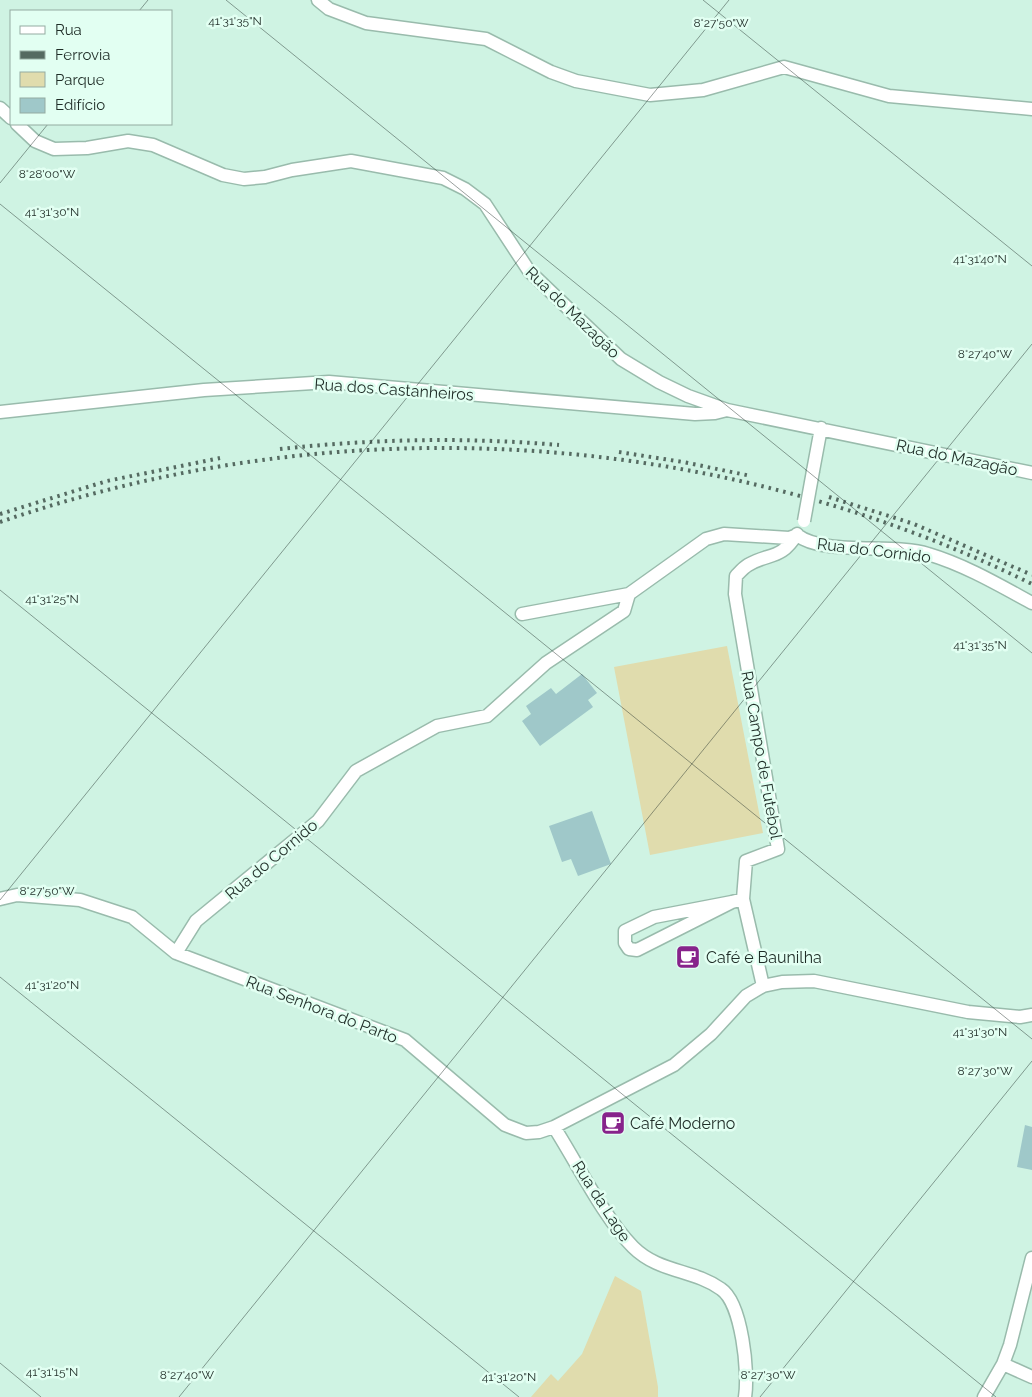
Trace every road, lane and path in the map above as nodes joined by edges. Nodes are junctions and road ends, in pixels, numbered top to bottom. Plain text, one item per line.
1 (318, 0) edge
2 (0, 108) edge
3 (1032, 109) edge
4 (10, 117) edge
5 (18, 125) edge
6 (728, 410) junction
7 (0, 412) edge
8 (821, 428) junction
9 (1032, 473) edge
10 (797, 534) junction
11 (629, 594) junction
12 (1032, 603) edge
13 (522, 614) dead end
14 (0, 899) edge
15 (738, 900) junction
16 (176, 953) junction
17 (763, 986) junction
18 (1032, 1015) edge
19 (554, 1127) junction
20 (1032, 1258) edge
21 (1003, 1364) junction
22 (1032, 1377) edge
23 (745, 1397) edge
24 (984, 1397) edge

1 - 3 street
2 - 4 street
5 - 6 street, Rua do Mazagão
6 - 7 street, Rua dos Castanheiros
6 - 8 street, Rua do Mazagão
8 - 9 street, Rua do Mazagão
8 - 10 street, Rua do Cornido, bridge
10 - 11 street, Rua do Cornido
10 - 12 street, Rua do Cornido
10 - 15 street, Rua Campo de Futebol
11 - 13 street
11 - 16 street, Rua do Cornido
14 - 16 street, Rua Senhora do Parto
15 - 15 street
15 - 17 street, Rua Campo de Futebol
16 - 19 street, Rua Senhora do Parto
17 - 18 street, Rua Senhora do Parto
17 - 19 street, Rua Senhora do Parto
19 - 23 street, Rua da Lage
20 - 21 street
21 - 22 street
21 - 24 street

